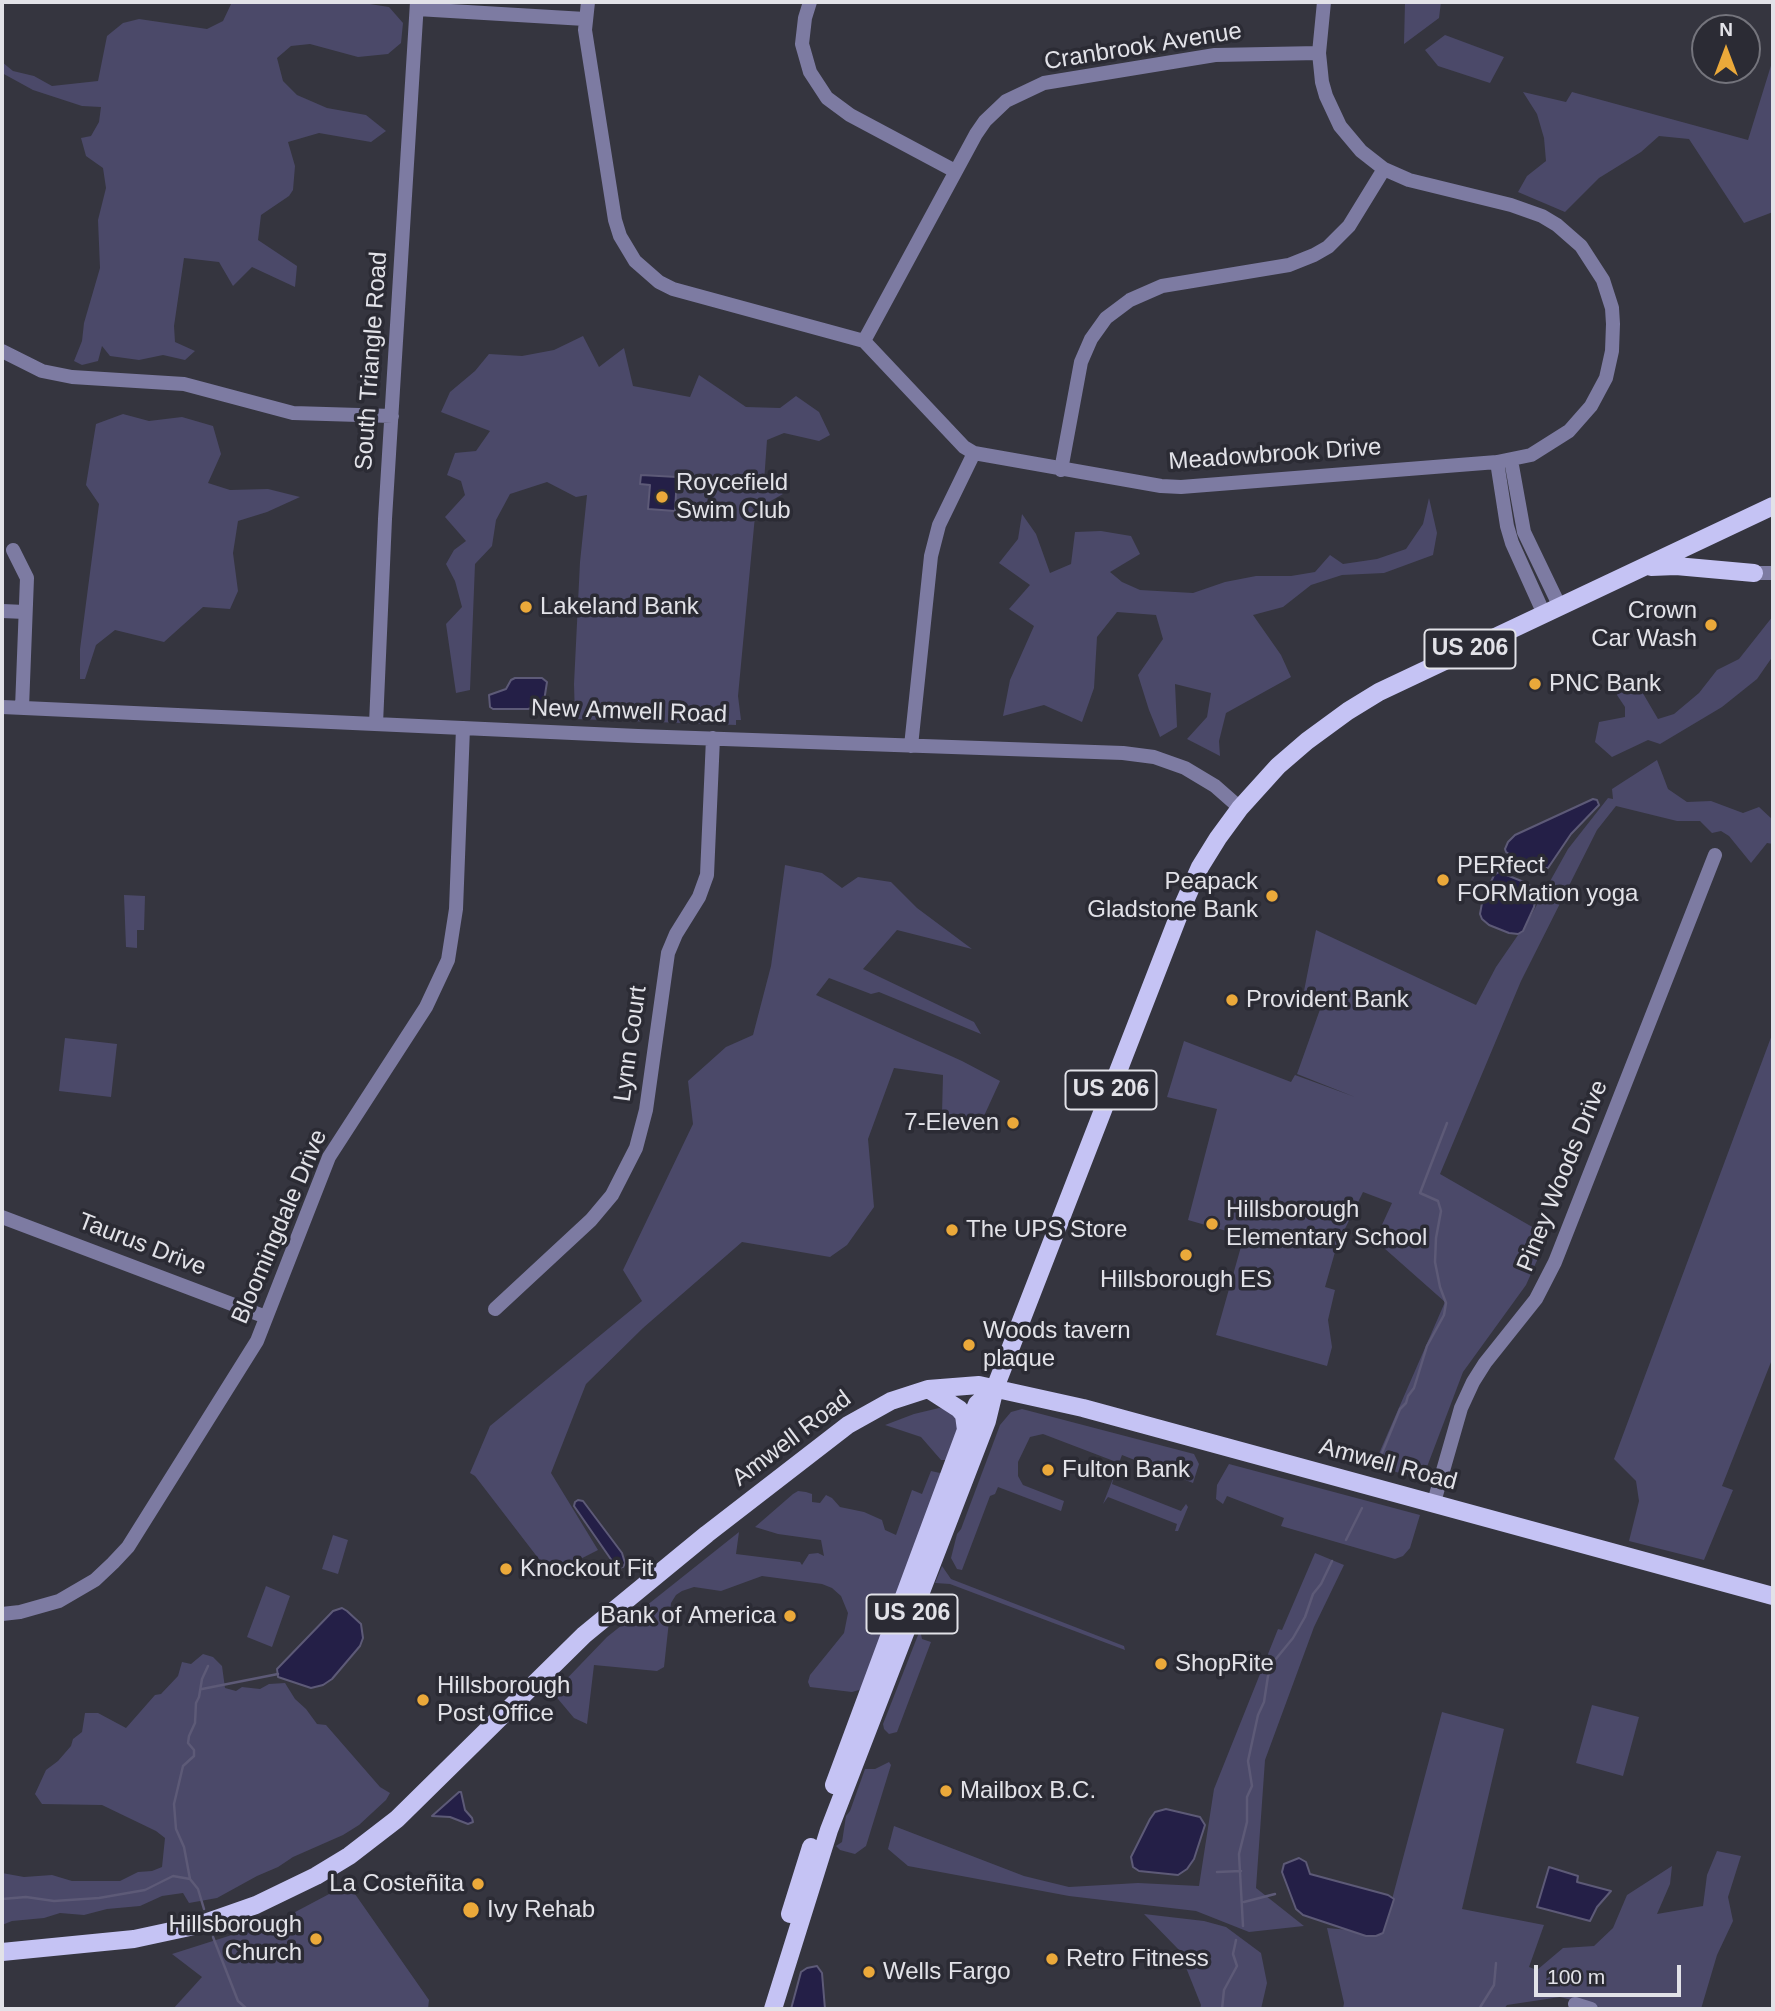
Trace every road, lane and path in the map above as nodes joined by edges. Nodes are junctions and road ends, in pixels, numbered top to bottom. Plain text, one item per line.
1 (588, 2) edge
2 (810, 2) edge
3 (1324, 2) edge
4 (417, 5) edge
5 (585, 19) junction
6 (1320, 53) junction
7 (1384, 169) junction
8 (955, 171) junction
9 (864, 341) junction
10 (2, 351) edge
11 (392, 416) junction
12 (974, 453) junction
13 (1504, 461) junction
14 (1061, 470) junction
15 (1773, 506) edge
16 (13, 550) dead end
17 (1644, 568) junction
18 (1754, 573) joint
19 (1773, 573) edge
20 (2, 611) edge
21 (1552, 611) junction
22 (25, 612) junction
23 (2, 707) edge
24 (22, 708) junction
25 (376, 724) junction
26 (463, 728) junction
27 (713, 738) junction
28 (911, 746) junction
29 (1240, 808) junction
30 (1715, 855) dead end
31 (2, 1217) edge
32 (495, 1309) dead end
33 (266, 1317) junction
34 (995, 1388) junction
35 (928, 1390) junction
36 (966, 1430) junction
37 (1434, 1502) junction
38 (1773, 1596) edge
39 (2, 1614) edge
40 (2, 1952) edge
41 (1575, 2004) dead end
42 (760, 2009) edge
43 (773, 2009) edge
44 (1591, 2009) edge

1 - 5 street
2 - 8 street
3 - 6 street, Meadowbrook Drive
4 - 5 street
4 - 11 street, South Triangle Road
5 - 9 street
6 - 7 street, Meadowbrook Drive
6 - 8 street, Cranbrook Avenue
7 - 13 street, Meadowbrook Drive
7 - 14 street
8 - 9 street, Cranbrook Avenue
9 - 12 street
10 - 11 street
11 - 25 street, South Triangle Road
12 - 14 street, Meadowbrook Drive
12 - 28 street
13 - 14 street, Meadowbrook Drive
13 - 21 street
15 - 17 main road, US 206
16 - 22 street
17 - 18 main road
17 - 21 main road, US 206
18 - 19 street
20 - 22 street
21 - 29 main road, US 206
22 - 24 street
23 - 24 street, New Amwell Road
24 - 25 street, New Amwell Road
25 - 26 street, New Amwell Road
26 - 27 street, New Amwell Road
26 - 33 street, Bloomingdale Drive
27 - 28 street, New Amwell Road
27 - 32 street, Lynn Court
28 - 29 street, New Amwell Road
29 - 34 main road, US 206
30 - 37 street, Piney Woods Drive
31 - 33 street, Taurus Drive
33 - 39 street, Bloomingdale Drive
34 - 35 main road, Amwell Road
34 - 36 main road, US 206
34 - 37 main road, Amwell Road
34 - 43 main road, US 206
35 - 36 main road
35 - 40 main road, Amwell Road
36 - 42 main road, US 206
37 - 38 main road, Amwell Road
41 - 44 street

